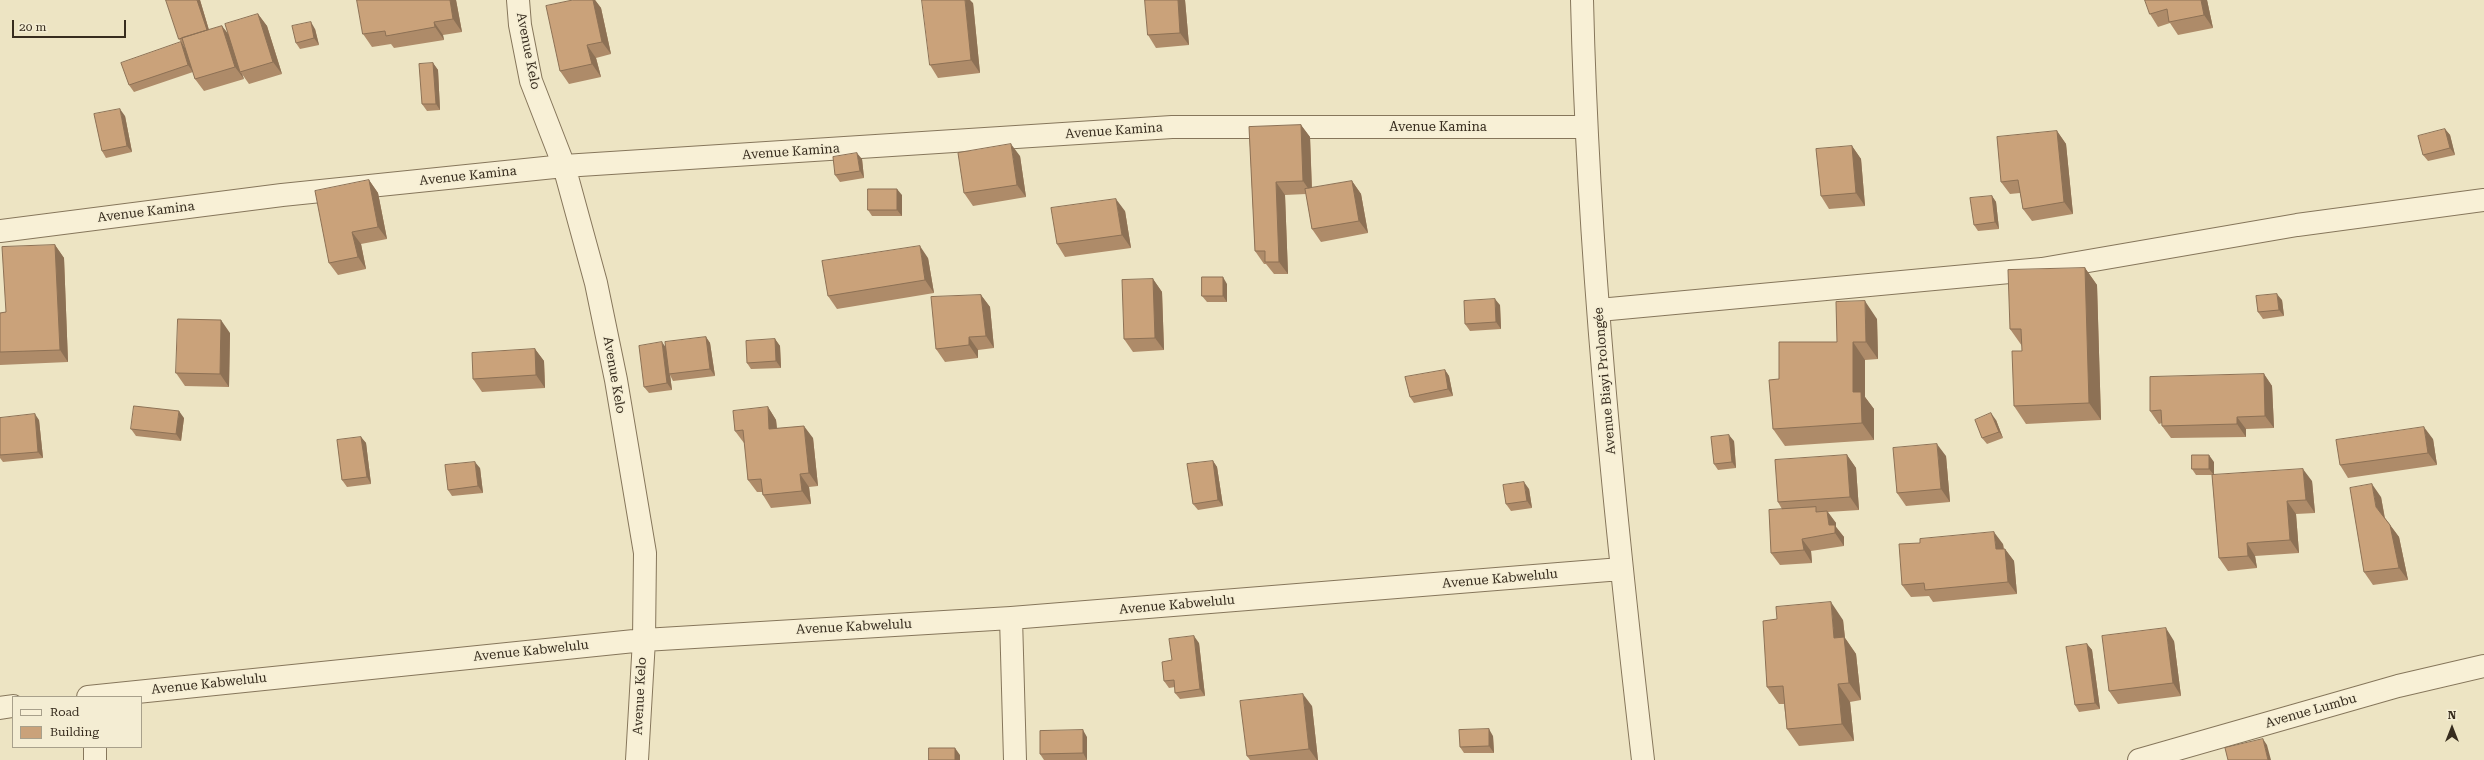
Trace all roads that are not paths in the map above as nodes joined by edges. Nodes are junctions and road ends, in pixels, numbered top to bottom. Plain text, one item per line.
1 (518, 0) edge
2 (1582, 0) edge
3 (1585, 127) junction
4 (564, 166) junction
5 (2484, 200) edge
6 (0, 231) edge
7 (1599, 310) junction
8 (1621, 569) junction
9 (1011, 618) junction
10 (644, 640) junction
11 (2484, 666) edge
12 (104, 696) edge
13 (12, 706) edge
14 (0, 708) edge
15 (95, 748) edge
16 (95, 760) edge
17 (637, 760) edge
18 (1015, 760) edge
19 (1643, 760) edge
20 (2139, 760) edge

1 - 4 street, Avenue Kelo
2 - 3 street, Avenue Biayi Prolongée
3 - 4 street, Avenue Kamina
3 - 7 street, Avenue Biayi Prolongée
4 - 6 street, Avenue Kamina
4 - 10 street, Avenue Kelo
5 - 7 street
7 - 8 street, Avenue Biayi Prolongée
8 - 9 street, Avenue Kabwelulu
8 - 19 street, Avenue Biayi Prolongée
9 - 10 street, Avenue Kabwelulu
9 - 18 street
10 - 12 street, Avenue Kabwelulu
10 - 17 street, Avenue Kelo
11 - 20 street, Avenue Lumbu
13 - 14 street
15 - 16 street

